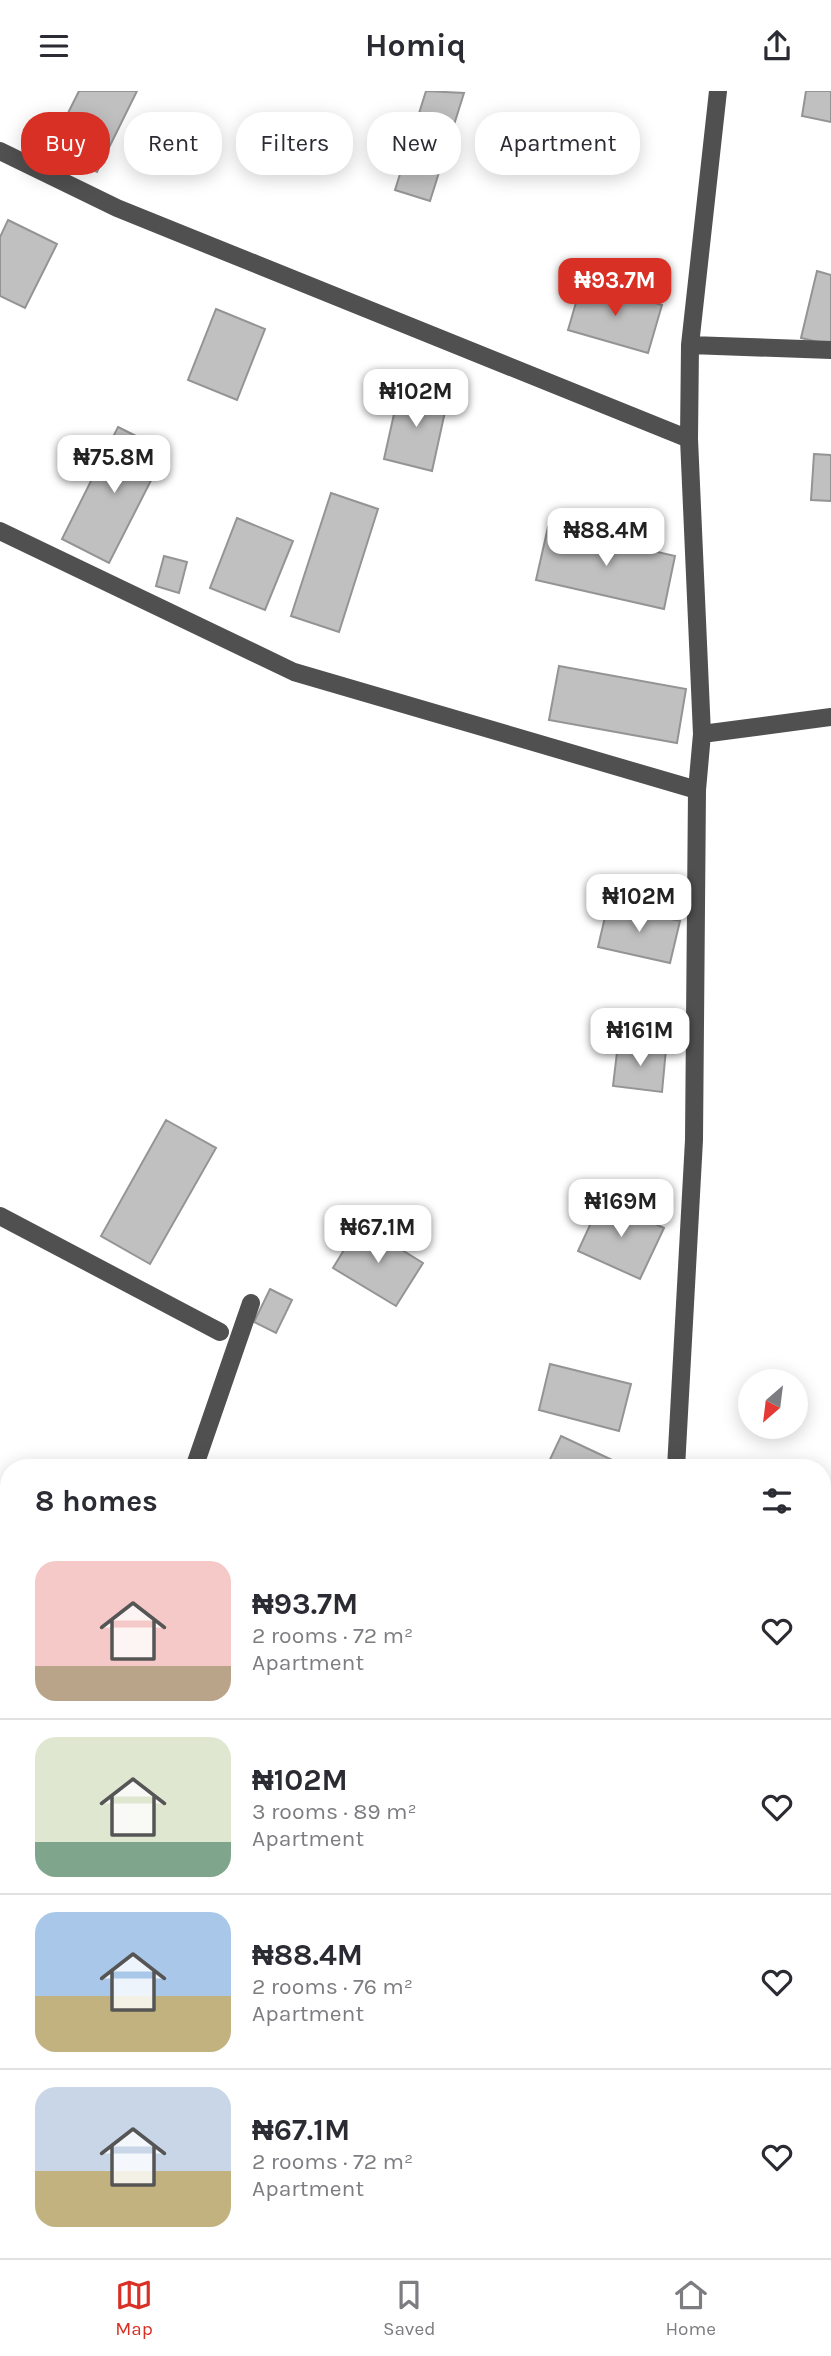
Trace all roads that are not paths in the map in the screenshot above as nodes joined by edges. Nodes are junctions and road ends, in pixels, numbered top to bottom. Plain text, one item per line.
1 (715, 92) edge
2 (0, 151) edge
3 (690, 345) junction
4 (831, 350) edge
5 (689, 439) junction
6 (0, 531) edge
7 (831, 717) edge
8 (702, 734) junction
9 (697, 790) junction
10 (0, 1216) edge
11 (251, 1303) dead end
12 (220, 1332) dead end
13 (197, 1459) edge
14 (677, 1459) edge

1 - 3 street
2 - 5 street
3 - 4 street
3 - 5 street
5 - 8 street
6 - 9 street
7 - 8 street
8 - 9 street
9 - 14 street
10 - 12 street
11 - 13 street

